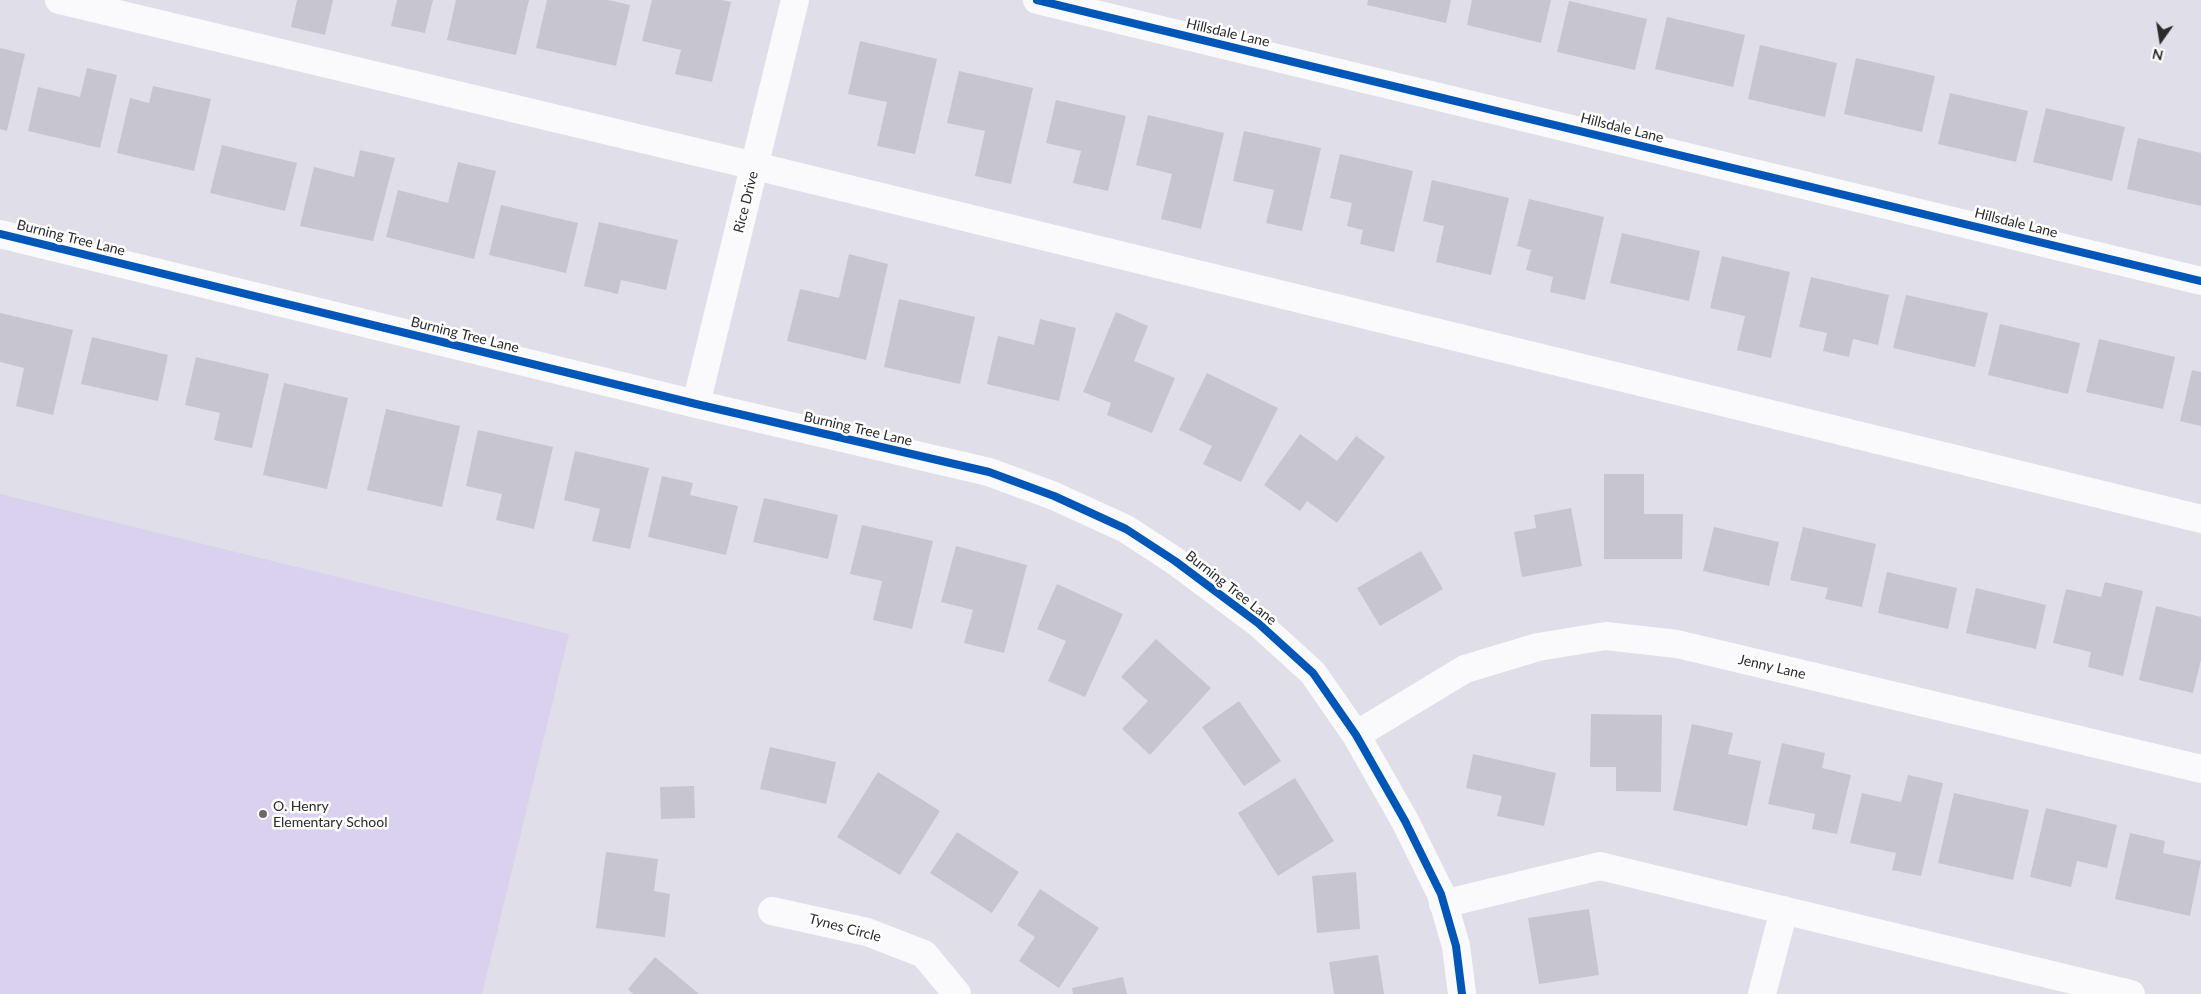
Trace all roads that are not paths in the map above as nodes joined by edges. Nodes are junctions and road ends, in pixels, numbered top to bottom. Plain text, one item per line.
1 (59, 0) edge
2 (795, 0) edge
3 (1037, 0) edge
4 (755, 166) junction
5 (0, 234) edge
6 (2201, 281) edge
7 (696, 404) junction
8 (2201, 519) edge
9 (1356, 735) junction
10 (2201, 769) edge
11 (1443, 904) junction
12 (1784, 910) junction
13 (772, 911) dead end
14 (956, 994) edge
15 (1462, 994) edge
16 (1762, 994) edge
17 (2131, 994) edge

1 - 4 street
2 - 4 street, Rice Drive
3 - 6 street, Hillsdale Lane
4 - 7 street, Rice Drive
4 - 8 street
5 - 7 street, Burning Tree Lane
7 - 9 street, Burning Tree Lane
9 - 10 street, Jenny Lane
9 - 11 street, Burning Tree Lane
11 - 12 street
11 - 15 street, Burning Tree Lane
12 - 16 street
12 - 17 street
13 - 14 street, Tynes Circle

